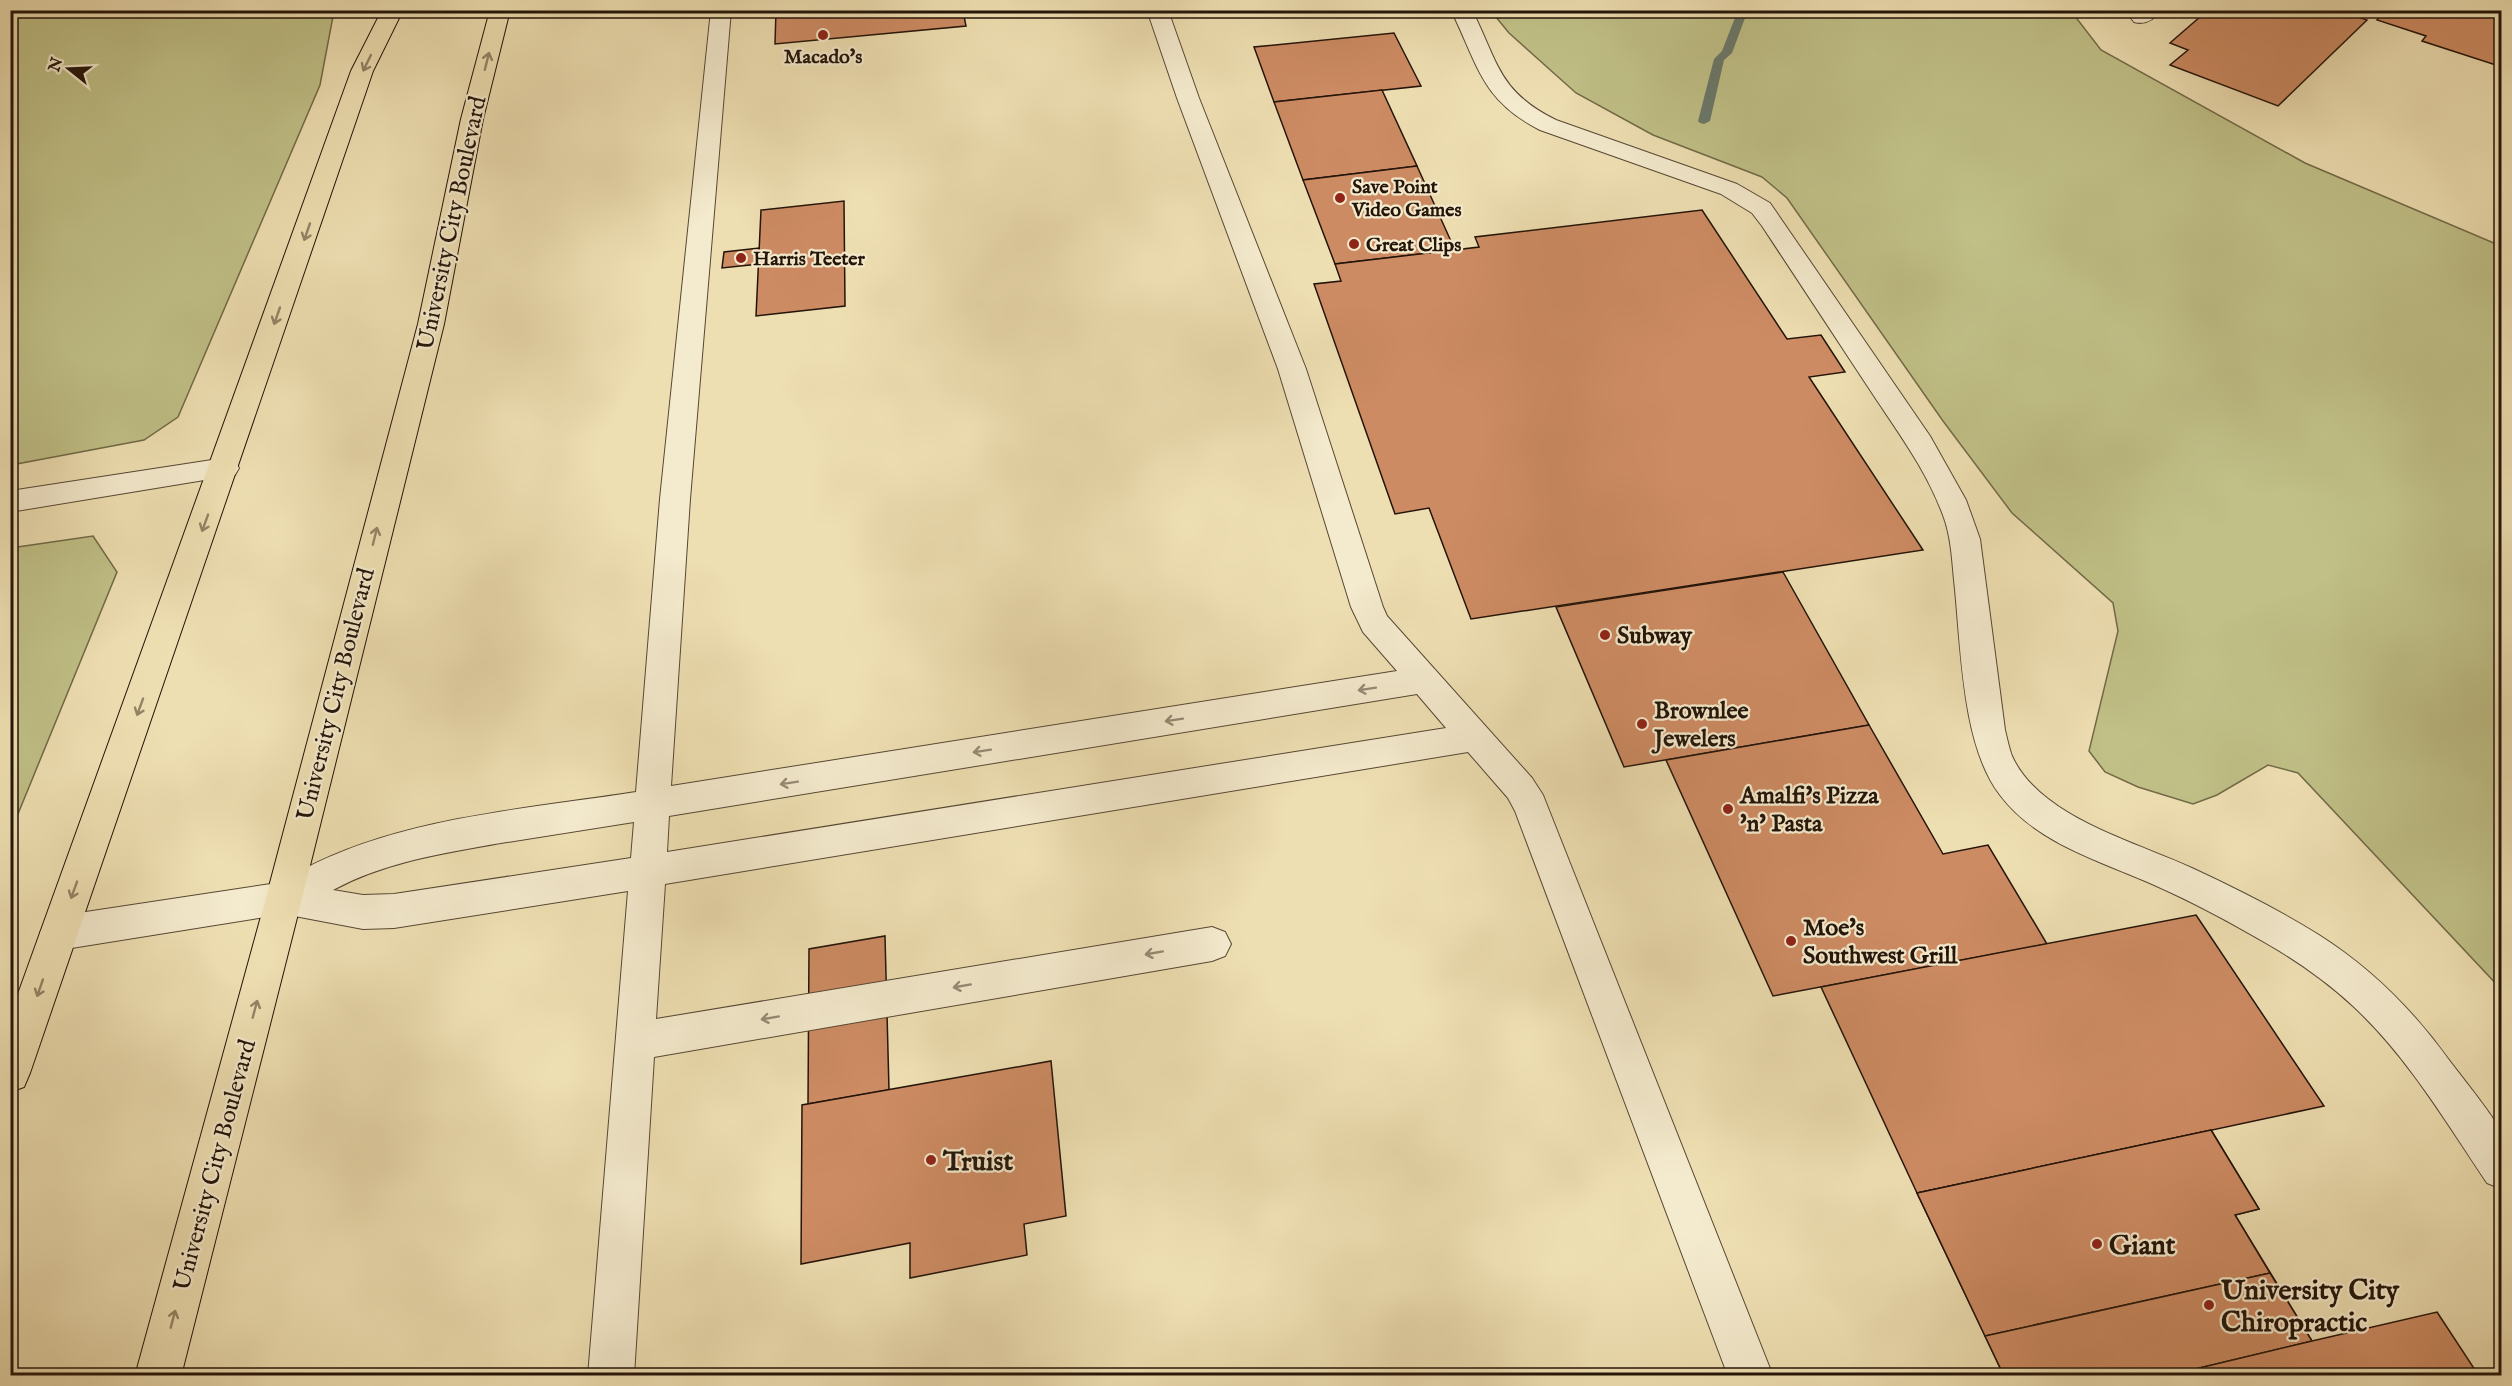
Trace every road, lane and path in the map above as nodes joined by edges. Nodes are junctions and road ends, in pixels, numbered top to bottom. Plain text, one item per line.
1 (393, 10) edge
2 (500, 10) edge
3 (721, 10) edge
4 (1157, 10) edge
5 (1461, 10) edge
6 (225, 468) junction
7 (10, 502) edge
8 (1424, 680) junction
9 (1475, 737) junction
10 (654, 804) junction
11 (649, 872) junction
12 (284, 898) junction
13 (59, 933) junction
14 (1212, 944) dead end
15 (637, 1041) junction
16 (10, 1073) edge
17 (2502, 1168) edge
18 (158, 1376) edge
19 (611, 1376) edge
20 (1751, 1376) edge

1 -> 6 main road
12 -> 2 main road, University City Boulevard
3 - 10 street
4 - 8 street
5 - 17 street
6 - 7 street
6 -> 13 main road
8 - 9 street
8 -> 10 street
9 - 11 street
9 - 20 street
10 - 11 street
10 - 12 street
11 - 12 street
11 - 15 street
12 - 13 street
18 -> 12 main road, University City Boulevard
13 -> 16 main road
14 -> 15 street
15 - 19 street

